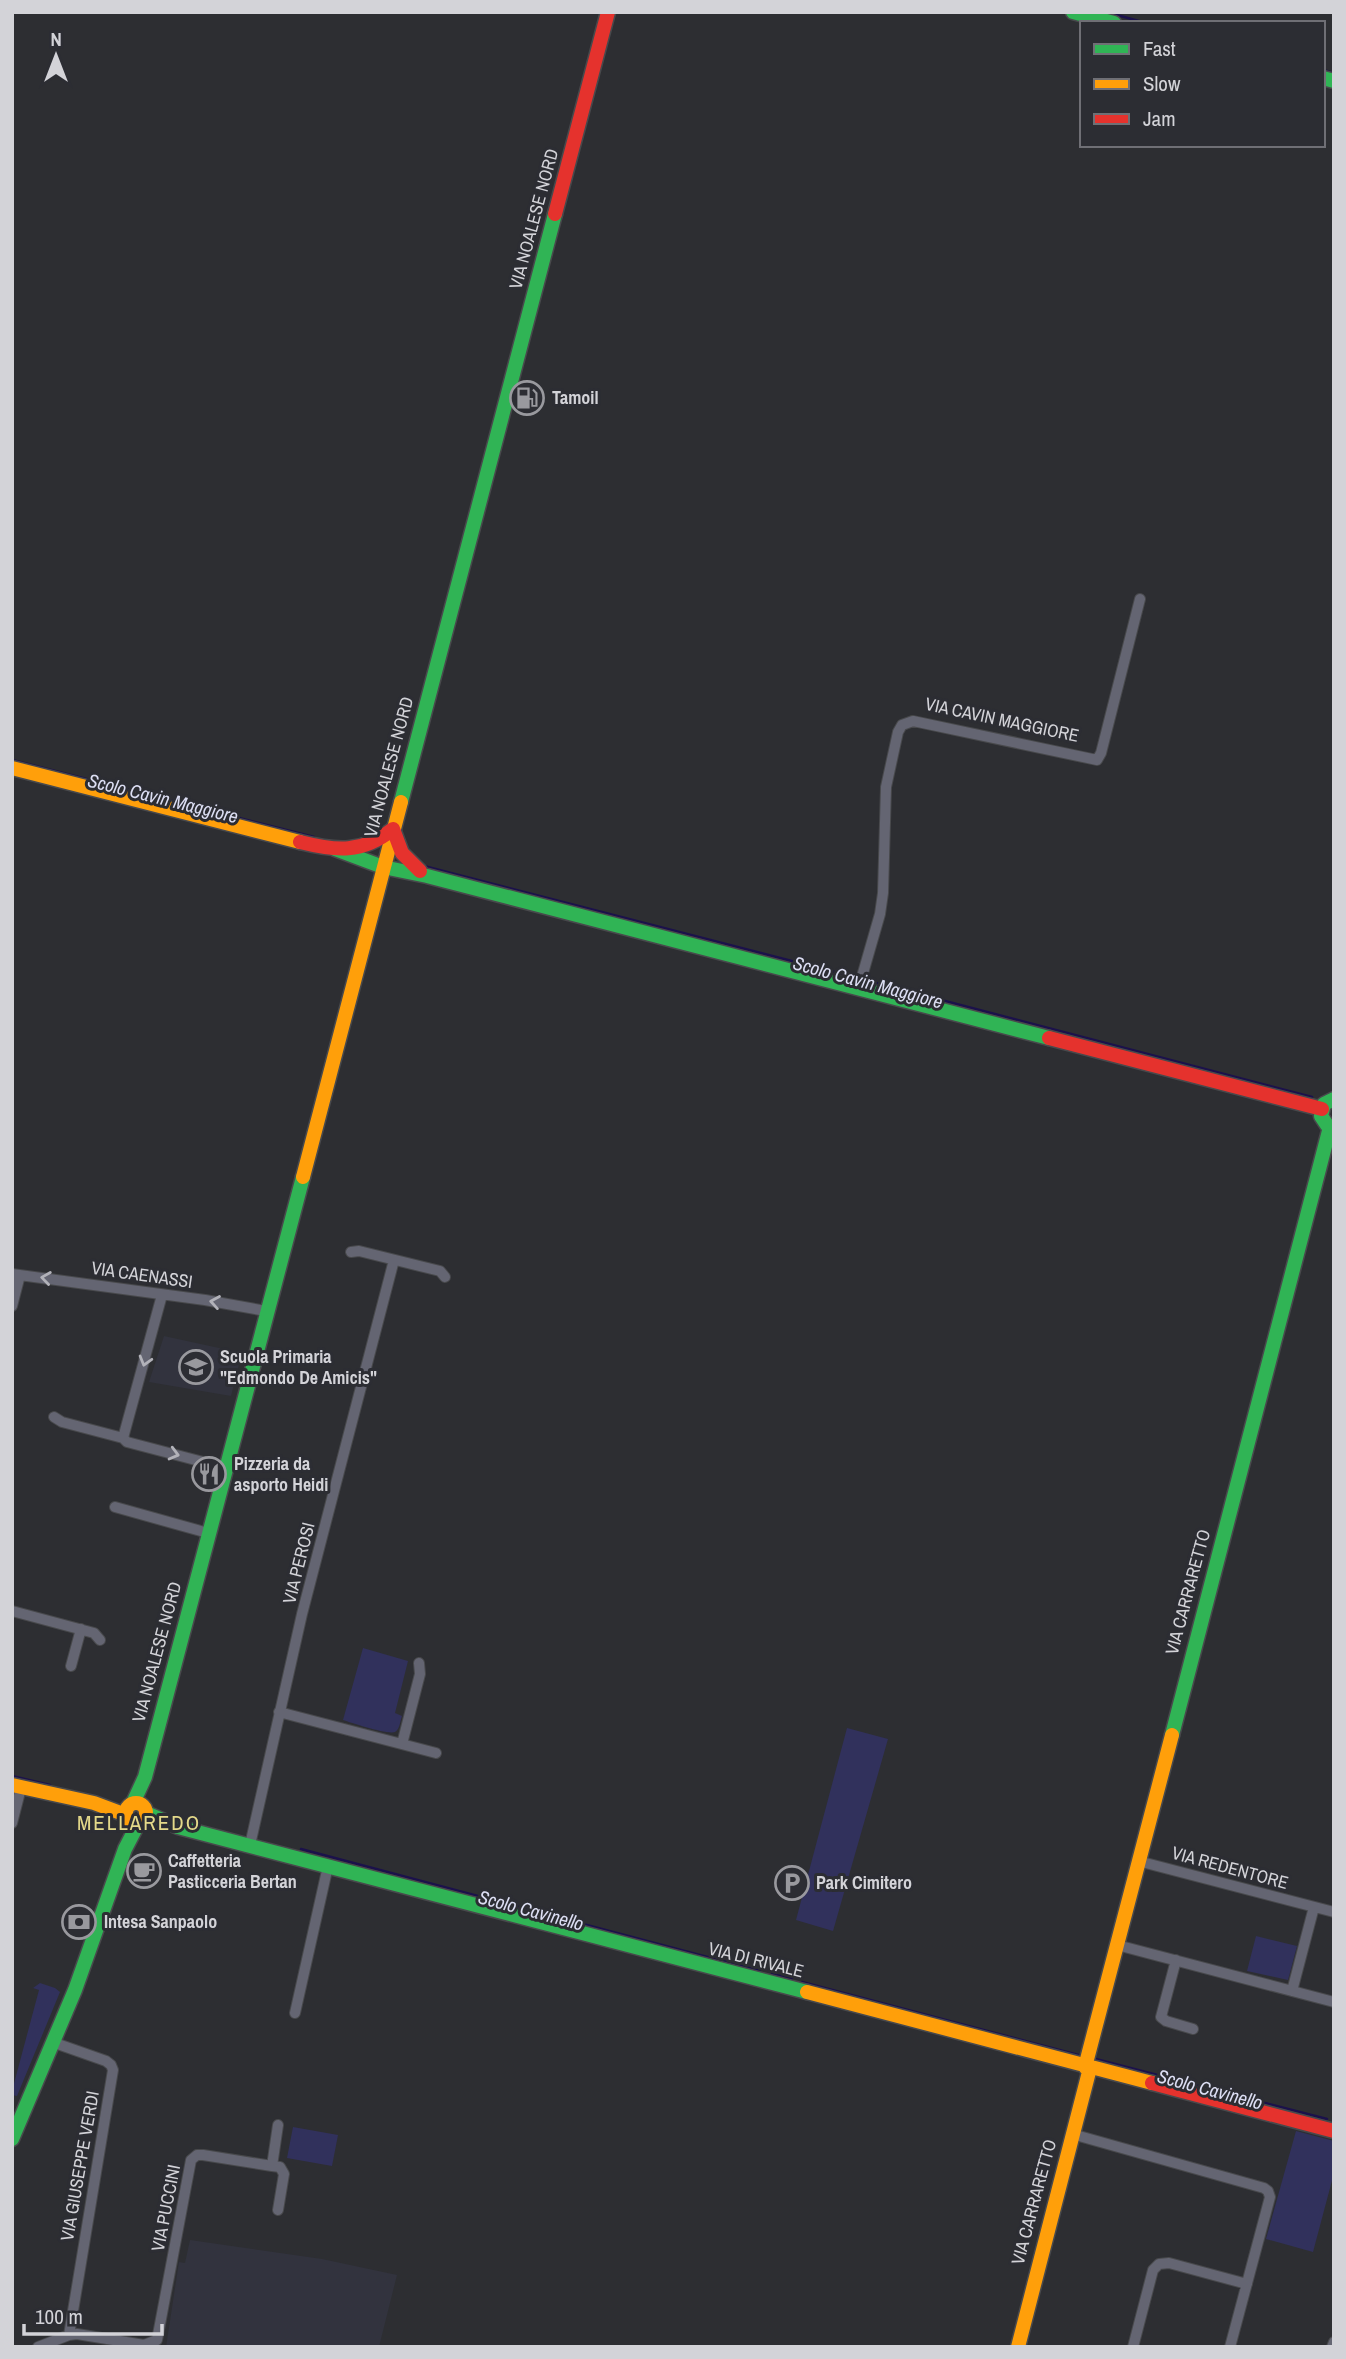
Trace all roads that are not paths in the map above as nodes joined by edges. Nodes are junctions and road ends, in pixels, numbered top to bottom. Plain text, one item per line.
1 (608, 12) edge
2 (1073, 12) edge
3 (1107, 21) edge
4 (1140, 599) dead end
5 (12, 768) edge
6 (393, 829) junction
7 (366, 847) junction
8 (335, 849) junction
9 (407, 862) junction
10 (384, 863) junction
11 (427, 876) junction
12 (860, 981) junction
13 (1334, 1099) edge
14 (1322, 1109) junction
15 (1332, 1127) edge
16 (351, 1252) dead end
17 (394, 1259) junction
18 (14, 1274) edge
19 (445, 1277) dead end
20 (162, 1295) junction
21 (12, 1306) edge
22 (266, 1311) junction
23 (54, 1417) dead end
24 (123, 1438) junction
25 (226, 1468) junction
26 (115, 1507) dead end
27 (208, 1533) junction
28 (12, 1611) edge
29 (80, 1629) junction
30 (100, 1640) dead end
31 (419, 1663) dead end
32 (71, 1666) dead end
33 (279, 1712) junction
34 (402, 1744) junction
35 (436, 1753) dead end
36 (17, 1787) edge
37 (15, 1802) edge
38 (135, 1813) junction
39 (12, 1823) edge
40 (250, 1845) junction
41 (1138, 1861) junction
42 (328, 1866) junction
43 (1314, 1907) junction
44 (1334, 1912) edge
45 (1116, 1945) junction
46 (1176, 1961) junction
47 (1293, 1991) junction
48 (1334, 2002) edge
49 (295, 2013) dead end
50 (1193, 2029) dead end
51 (52, 2042) junction
52 (1088, 2067) junction
53 (16, 2120) edge
54 (278, 2125) dead end
55 (1334, 2131) edge
56 (1072, 2134) junction
57 (12, 2139) edge
58 (272, 2166) junction
59 (278, 2210) dead end
60 (1247, 2284) junction
61 (69, 2335) junction
62 (1334, 2342) edge
63 (38, 2347) edge
64 (1018, 2347) edge
65 (1133, 2347) edge
66 (1230, 2347) edge
67 (1332, 2347) edge

1 - 6 street, VIA NOALESE NORD
2 - 3 street
4 - 12 street, VIA CAVIN MAGGIORE
5 - 8 street
6 - 7 street
6 - 9 street
6 - 10 street, VIA NOALESE NORD
7 - 8 street
7 - 10 street
8 - 10 street
9 - 10 street
9 - 11 street
10 - 11 street
10 - 22 street, VIA NOALESE NORD
11 - 12 street
12 - 14 street
13 - 14 street
14 - 15 street
15 - 41 street, VIA CARRARETTO
16 - 17 street
17 - 19 street
17 - 33 street, VIA PEROSI
20 -> 18 street, VIA CAENASSI
18 - 21 street
22 -> 20 street, VIA CAENASSI
20 -> 24 street
22 - 25 street, VIA NOALESE NORD
23 - 24 street
24 -> 25 street
25 - 27 street, VIA NOALESE NORD
26 - 27 street
27 - 38 street, VIA NOALESE NORD
28 - 29 street
29 - 30 street
29 - 32 street
31 - 34 street
33 - 34 street
33 - 40 street, VIA PEROSI
34 - 35 street
36 - 37 street
36 - 38 street
37 - 39 street
38 - 40 street, VIA DI RIVALE
38 - 51 street, VIA NOALESE NORD
40 - 42 street, VIA DI RIVALE
41 - 43 street, VIA REDENTORE
41 - 45 street, VIA CARRARETTO
42 - 49 street
42 - 52 street, VIA DI RIVALE
43 - 44 street, VIA REDENTORE
43 - 47 street
45 - 46 street
45 - 52 street, VIA CARRARETTO
46 - 47 street
46 - 50 street
47 - 48 street
51 - 53 street, VIA NOALESE NORD
51 - 61 street, VIA GIUSEPPE VERDI
52 - 55 street, VIA DI RIVALE
52 - 56 street, VIA CARRARETTO
53 - 57 street, VIA NOALESE NORD
54 - 58 street
56 - 60 street
56 - 64 street, VIA CARRARETTO
58 - 59 street
58 - 61 street, VIA PUCCINI
60 - 65 street
60 - 66 street
61 - 63 street
62 - 67 street

